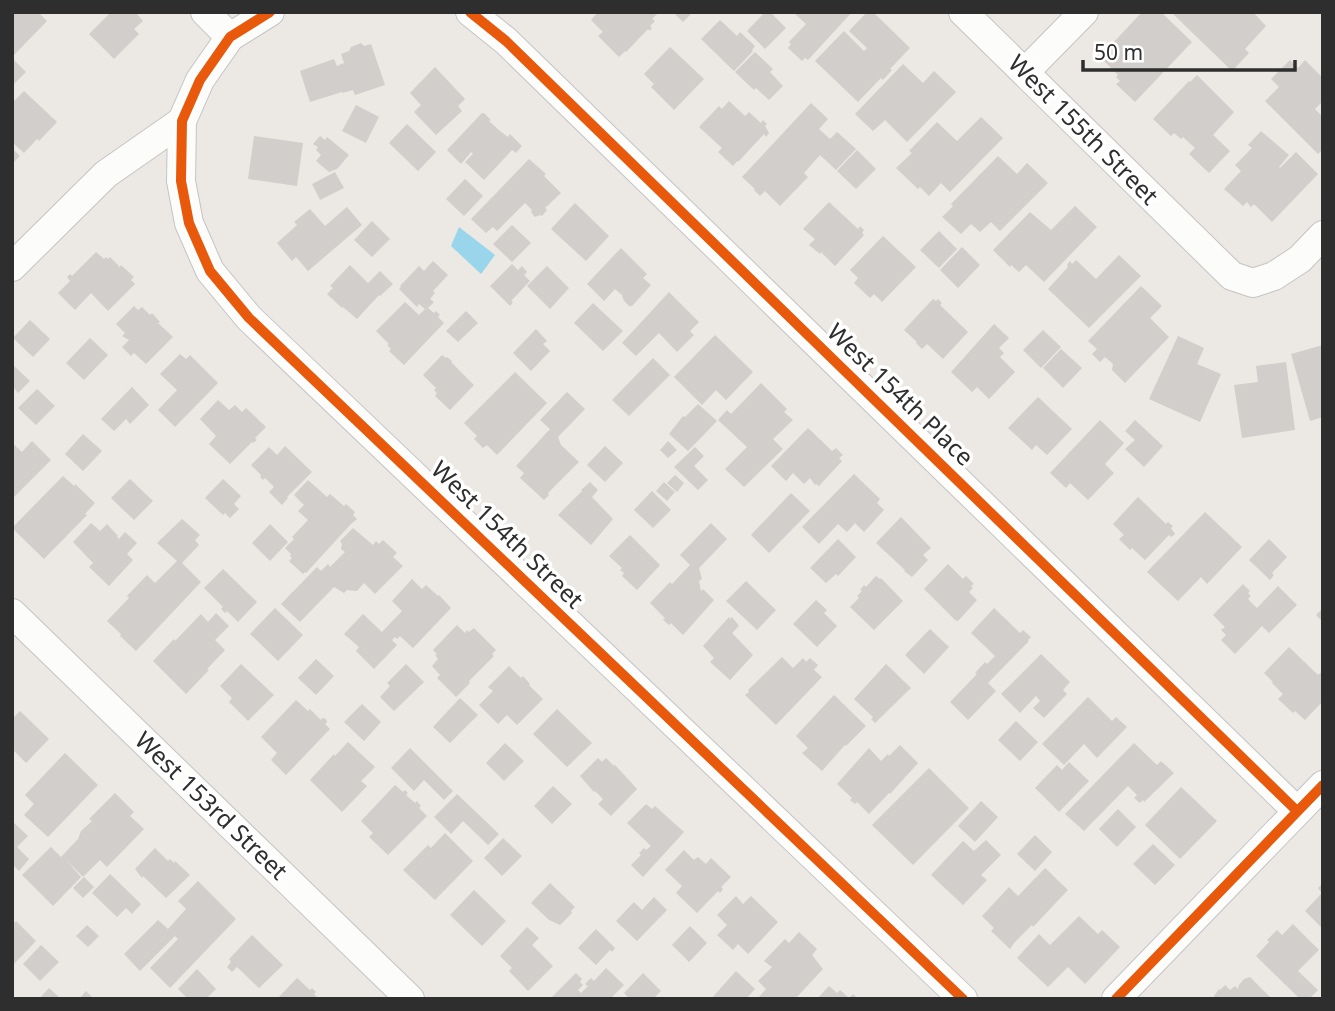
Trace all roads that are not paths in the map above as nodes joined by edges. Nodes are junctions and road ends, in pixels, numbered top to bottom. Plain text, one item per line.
1 (205, 12) edge
2 (270, 12) edge
3 (470, 12) edge
4 (963, 12) edge
5 (1084, 12) edge
6 (230, 37) junction
7 (1025, 72) junction
8 (182, 121) junction
9 (1323, 235) edge
10 (12, 267) edge
11 (12, 613) edge
12 (1323, 785) edge
13 (1297, 811) junction
14 (410, 999) edge
15 (963, 999) edge
16 (1116, 999) edge

1 - 6 street
2 - 6 street
3 - 13 street, West 154th Place
4 - 7 street, West 155th Street
5 - 7 street
6 - 8 street, West 154th Street
7 - 9 street, West 155th Street
8 - 10 street
8 - 15 street, West 154th Street
11 - 14 street, West 153rd Street
12 - 13 street
13 - 16 street

